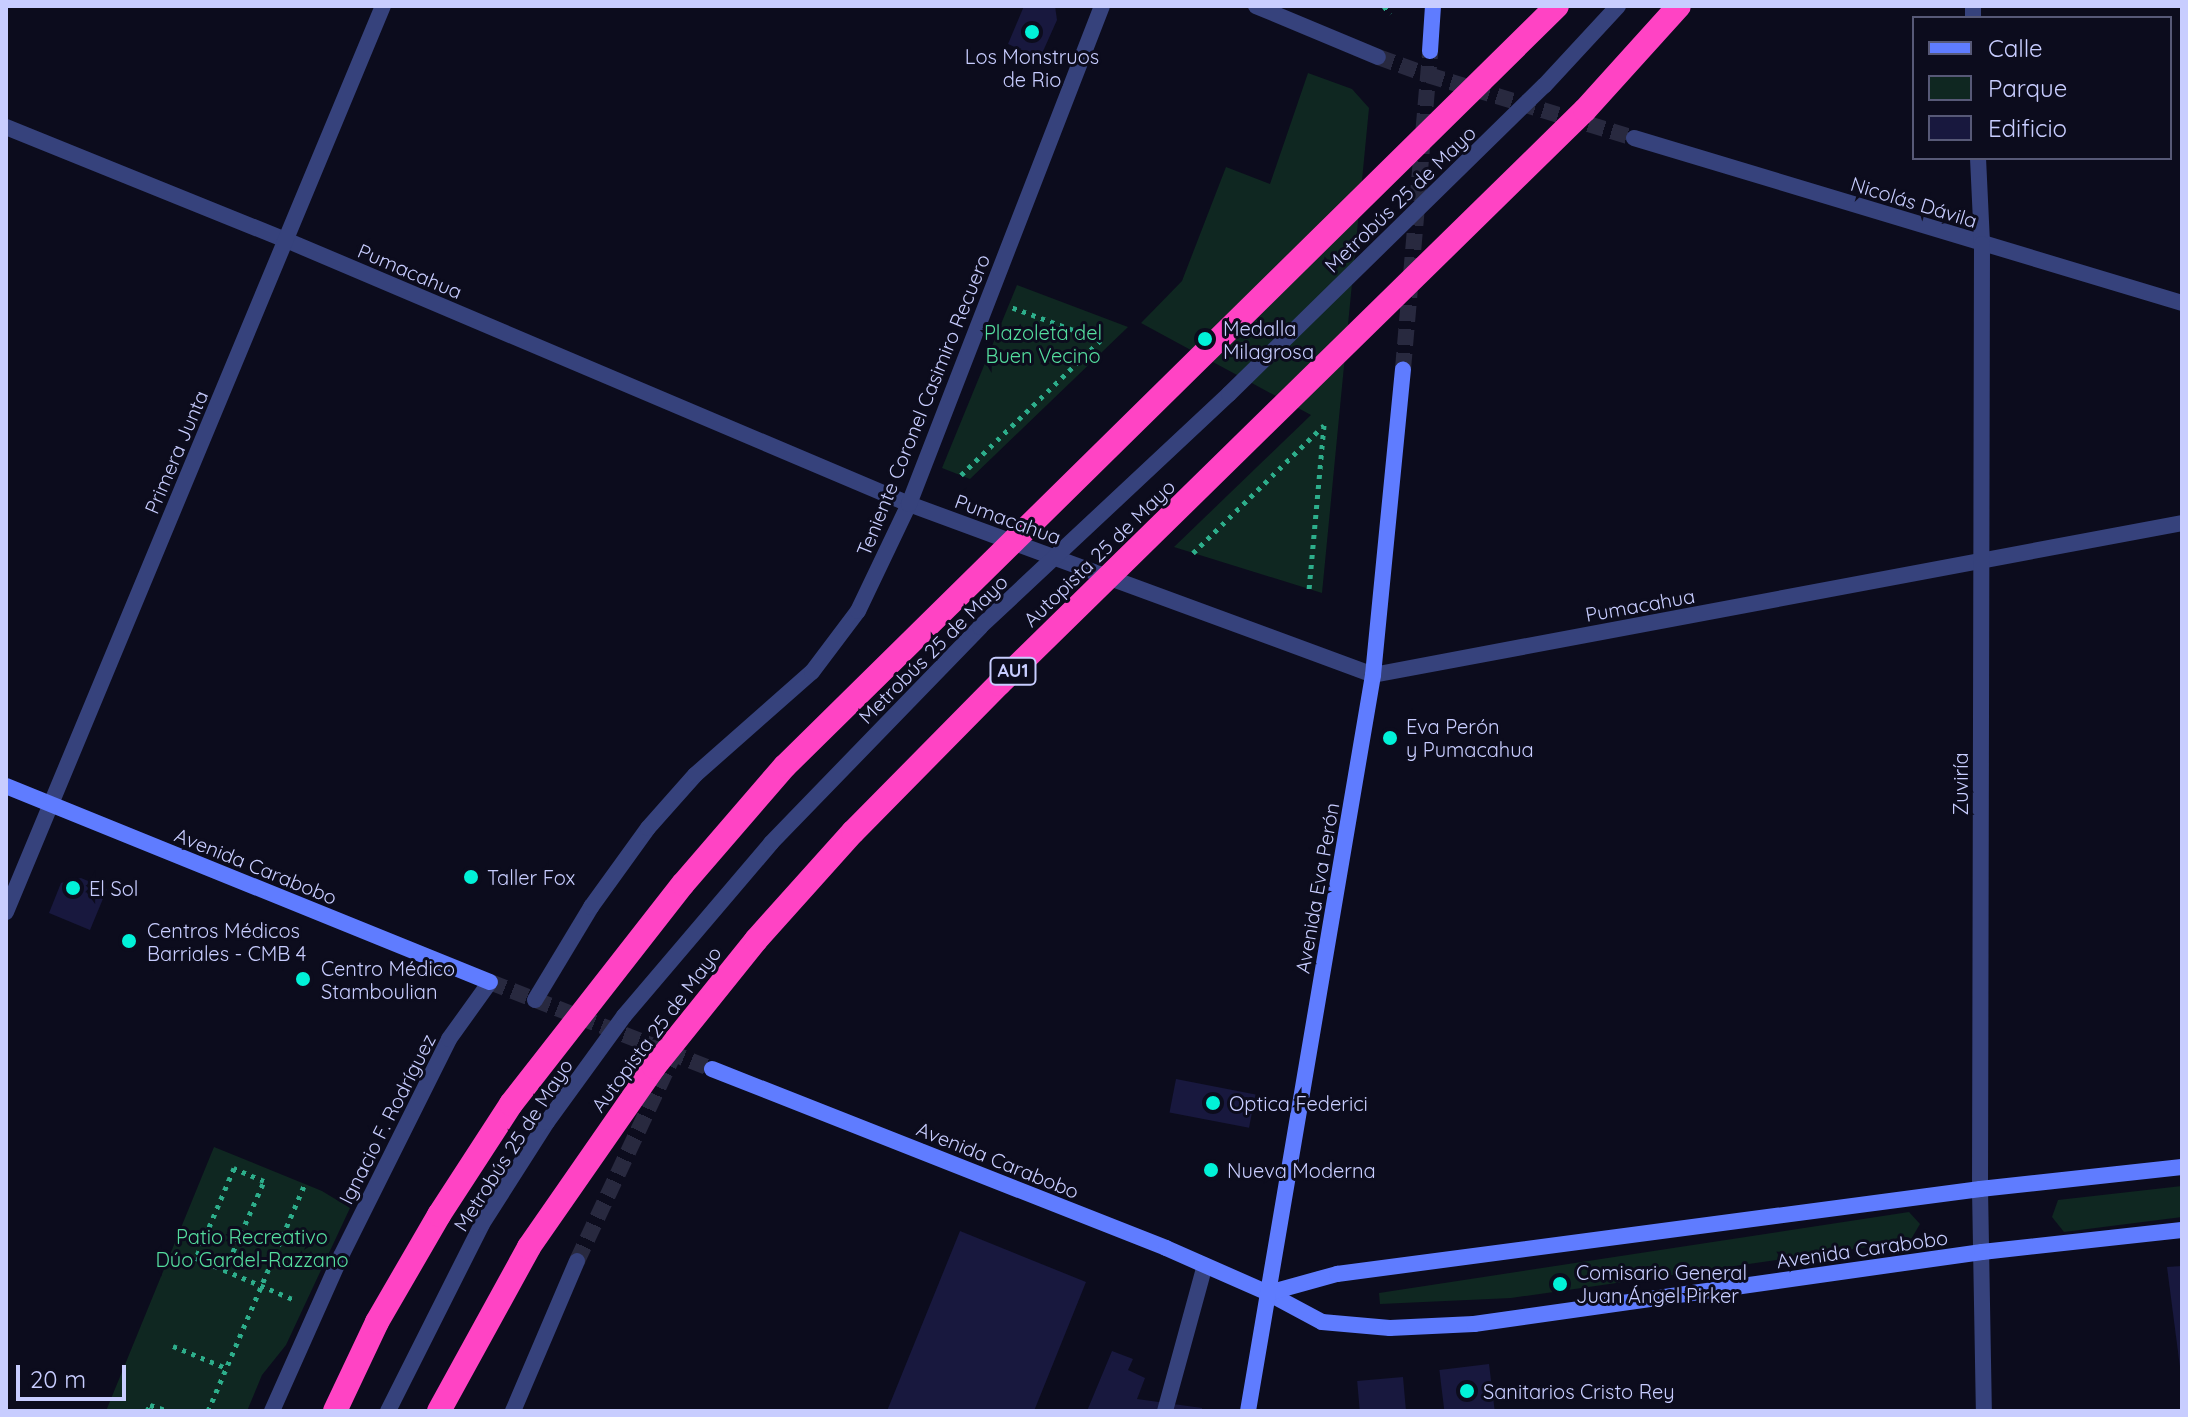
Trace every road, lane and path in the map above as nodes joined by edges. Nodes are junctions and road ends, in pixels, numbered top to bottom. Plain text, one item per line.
1 (383, 6) edge
2 (1102, 6) edge
3 (1256, 6) edge
4 (1384, 6) edge
5 (1433, 6) edge
6 (1557, 6) edge
7 (1618, 6) edge
8 (1679, 6) edge
9 (1390, 14) dead end
10 (1430, 51) tunnel mouth
11 (1378, 57) tunnel mouth
12 (6, 127) edge
13 (1634, 138) tunnel mouth
14 (1978, 160) edge
15 (286, 240) junction
16 (1982, 244) junction
17 (2182, 303) edge
18 (1008, 306) dead end
19 (1403, 369) tunnel mouth
20 (961, 475) dead end
21 (909, 504) junction
22 (2182, 523) edge
23 (1193, 553) dead end
24 (1980, 563) junction
25 (1309, 590) dead end
26 (1373, 675) junction
27 (6, 786) edge
28 (51, 805) junction
29 (6, 912) edge
30 (490, 982) joint
31 (535, 1000) dead end
32 (712, 1069) tunnel mouth
33 (2182, 1167) edge
34 (305, 1184) dead end
35 (1980, 1189) junction
36 (2182, 1230) edge
37 (1982, 1252) junction
38 (577, 1261) tunnel mouth
39 (1205, 1265) junction
40 (225, 1270) junction
41 (261, 1286) junction
42 (1268, 1293) junction
43 (306, 1304) dead end
44 (173, 1346) dead end
45 (226, 1368) junction
46 (147, 1411) edge
47 (168, 1411) edge
48 (208, 1411) edge
49 (272, 1411) edge
50 (335, 1411) edge
51 (388, 1411) edge
52 (439, 1411) edge
53 (513, 1411) edge
54 (1165, 1411) edge
55 (1248, 1411) edge
56 (1984, 1411) edge

1 - 15 street, Primera Junta
2 - 21 street, Teniente Coronel Casimiro Recuero
3 - 11 street
4 - 9 path
5 - 10 main road
6 - 50 highway, bridge
7 - 51 street, Metrobús 25 de Mayo, bridge
8 - 52 highway, Autopista 25 de Mayo / AU1, bridge
12 - 15 street, Pumacahua
13 - 16 street, Nicolás Dávila
14 - 16 street, Zuviría
15 - 21 street, Pumacahua
15 - 28 street, Primera Junta
16 - 17 street, Nicolás Dávila
16 - 24 street, Zuviría
18 - 20 path
19 - 26 main road, Avenida Eva Perón
21 - 26 street, Pumacahua
21 - 31 street, Teniente Coronel Casimiro Recuero
22 - 24 street, Pumacahua
23 - 25 path
24 - 26 street, Pumacahua
24 - 35 street, Zuviría
26 - 42 main road, Avenida Eva Perón
27 - 28 main road, Avenida Carabobo
28 - 29 street, Primera Junta
28 - 30 main road, Avenida Carabobo
30 - 49 street, Ignacio F. Rodríguez
32 - 39 main road, Avenida Carabobo
33 - 35 main road
34 - 41 path
35 - 37 street, Zuviría
35 - 42 main road
36 - 37 main road, Avenida Carabobo
37 - 42 main road, Avenida Carabobo
37 - 56 street, Zuviría
38 - 53 street
39 - 42 main road, Avenida Carabobo
39 - 54 street
40 - 40 path
40 - 41 path
41 - 43 path
41 - 45 path
42 - 55 main road, Avenida Eva Perón
44 - 45 path
45 - 48 path
46 - 47 path

